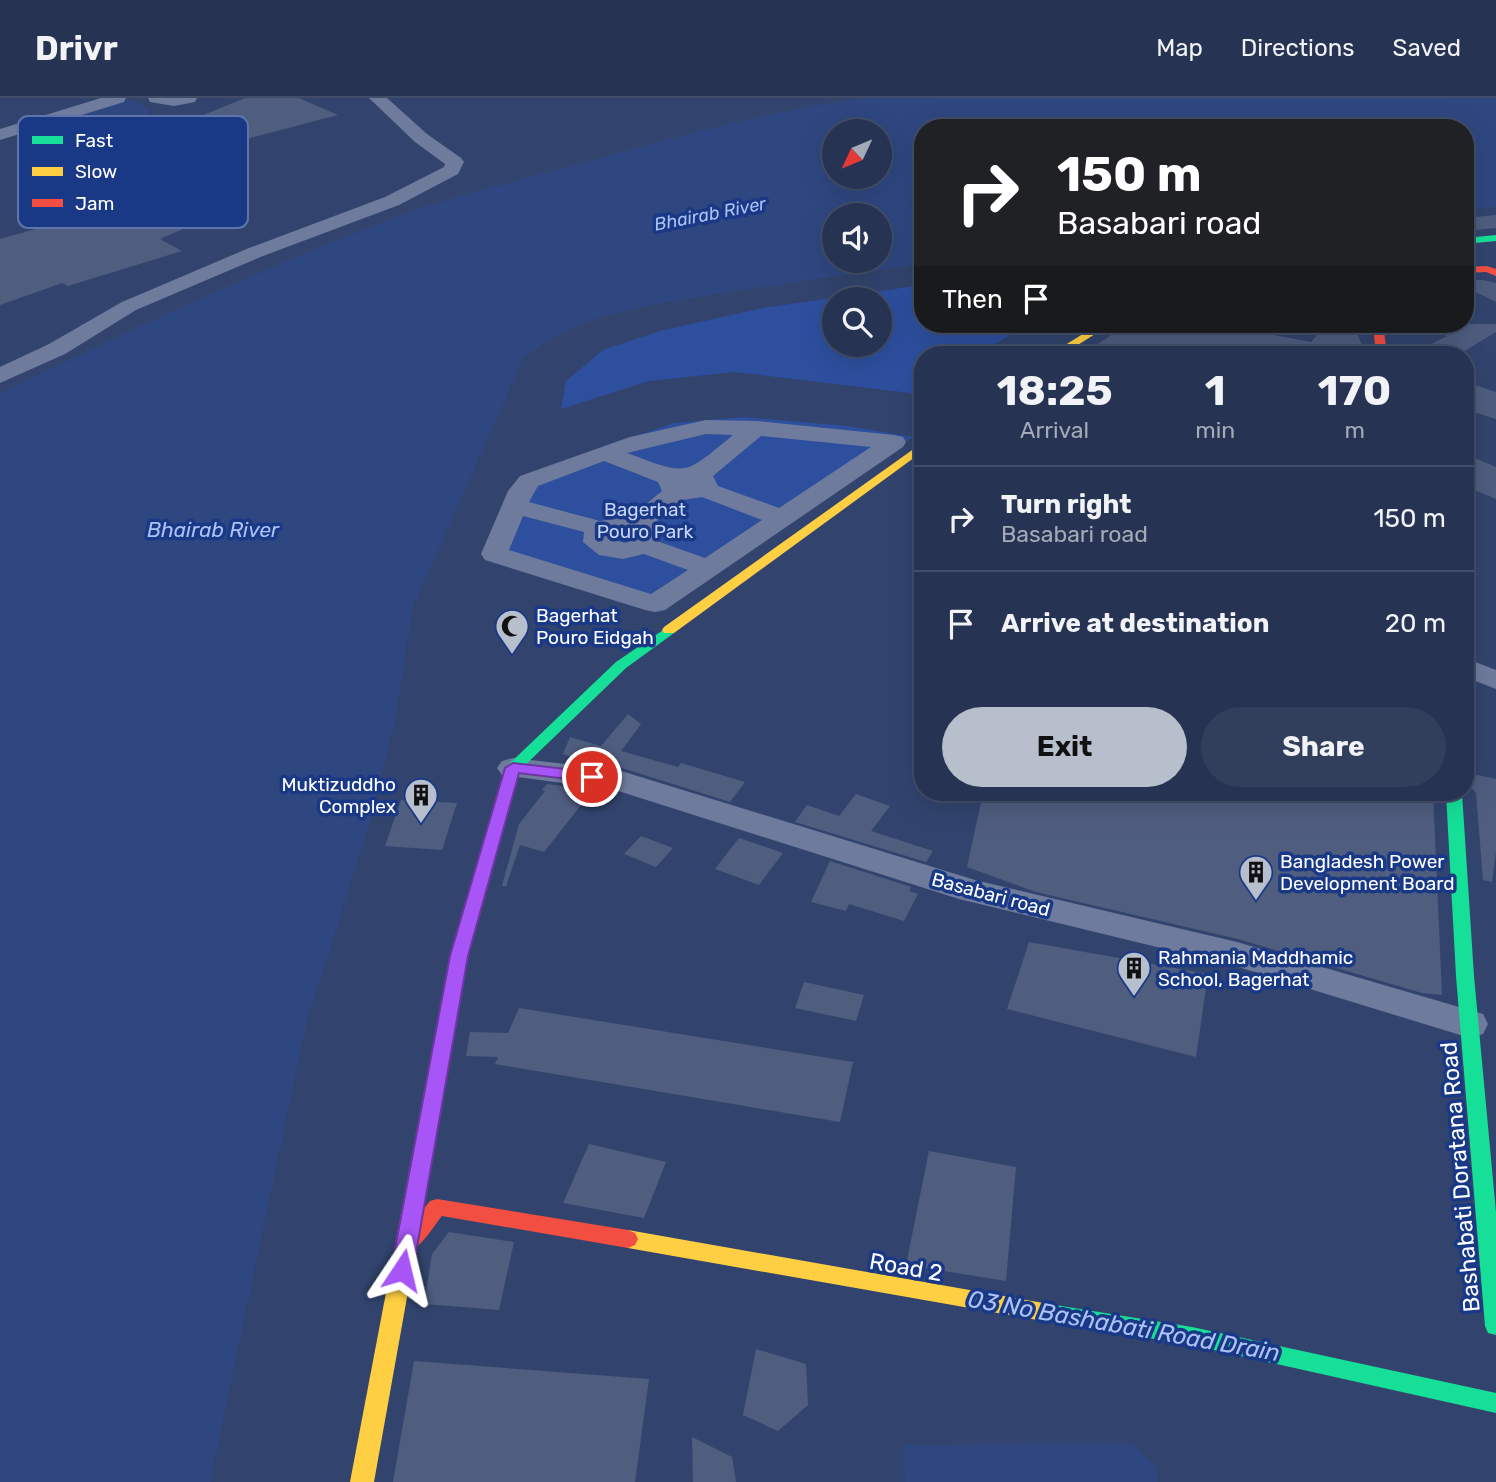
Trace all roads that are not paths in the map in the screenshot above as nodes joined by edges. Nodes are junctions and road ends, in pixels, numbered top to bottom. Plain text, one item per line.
1 (118, 98) edge
2 (156, 98) edge
3 (189, 98) edge
4 (377, 98) edge
5 (61, 116) edge
6 (18, 129) edge
7 (0, 135) edge
8 (1496, 238) edge
9 (1474, 240) edge
10 (1474, 270) edge
11 (1496, 273) edge
12 (1091, 333) edge
13 (1070, 346) edge
14 (0, 376) edge
15 (756, 428) junction
16 (914, 452) edge
17 (604, 453) junction
18 (701, 482) junction
19 (675, 485) junction
20 (514, 506) junction
21 (782, 518) junction
22 (638, 535) junction
23 (605, 539) junction
24 (706, 567) junction
25 (570, 578) junction
26 (1474, 671) edge
27 (1496, 680) edge
28 (513, 768) junction
29 (1454, 801) edge
30 (1470, 1024) junction
31 (407, 1244) junction
32 (1496, 1326) edge
33 (1496, 1403) edge
34 (362, 1482) edge

1 - 5 street
2 - 3 street
4 - 14 street
6 - 7 street
8 - 9 main road
10 - 11 main road
12 - 13 main road
15 - 17 street
15 - 18 street
15 - 21 street
16 - 28 main road
17 - 19 street
17 - 20 street
18 - 19 street
18 - 21 street
19 - 22 street
20 - 23 street
20 - 25 street
21 - 24 street
22 - 23 street
22 - 24 street
23 - 25 street
24 - 25 street
26 - 27 street
28 - 30 street, Basabari road
28 - 31 main road
29 - 30 main road, Bashabati Doratana Road
30 - 32 main road, Bashabati Doratana Road
31 - 33 main road, Road 2
31 - 34 main road

